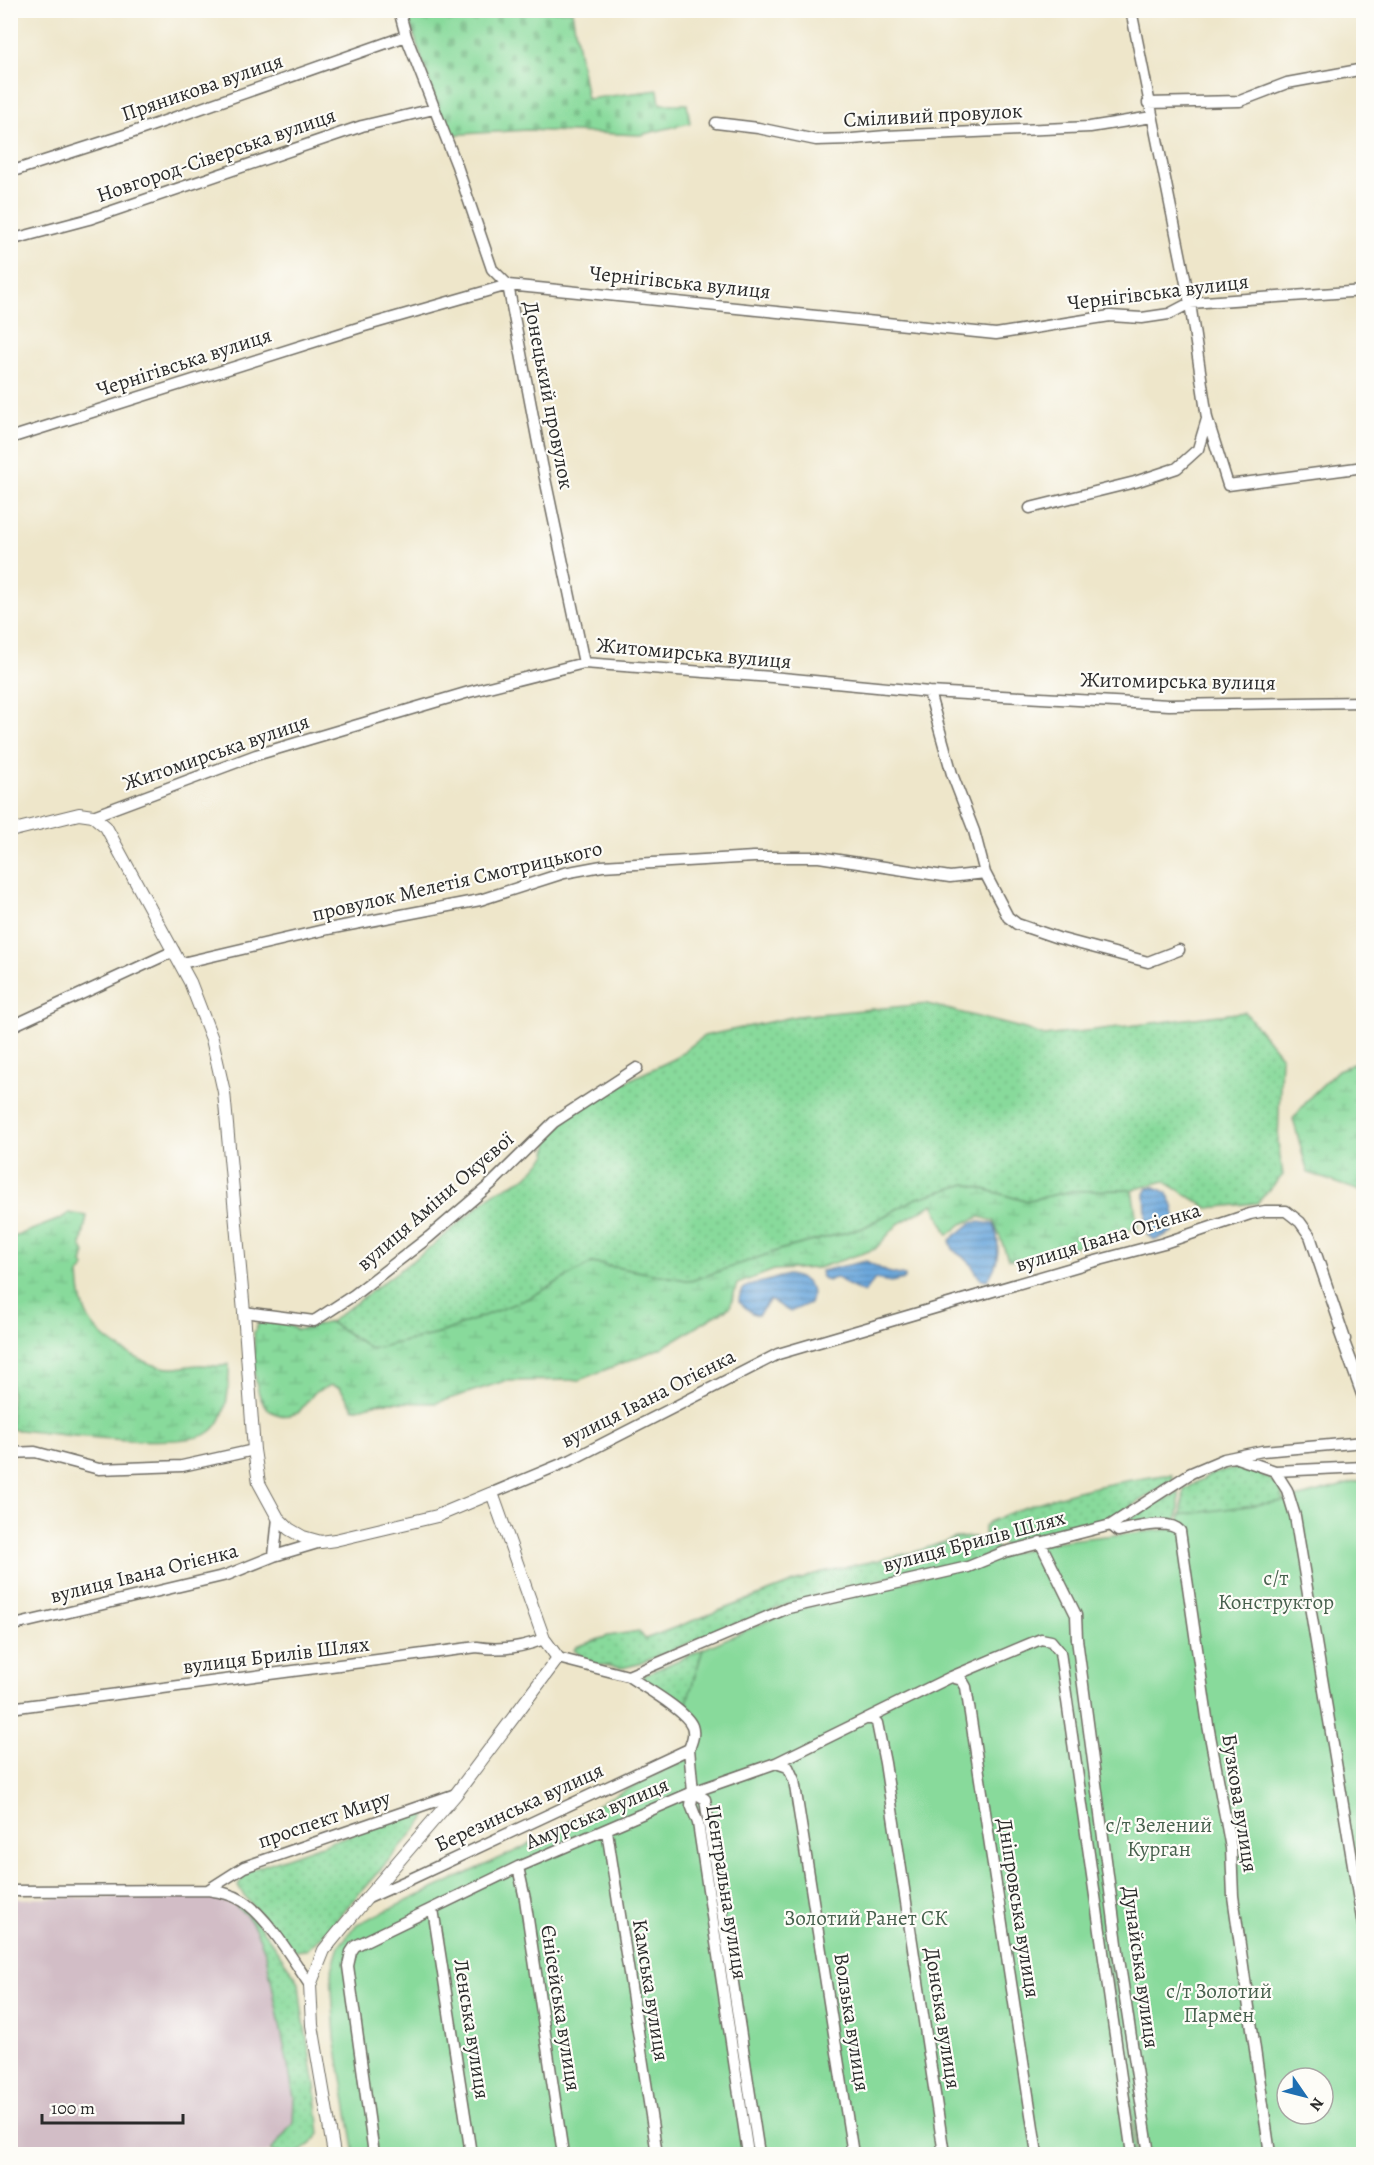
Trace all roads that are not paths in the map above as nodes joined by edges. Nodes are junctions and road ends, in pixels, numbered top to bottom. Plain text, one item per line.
1 (399, 10) edge
2 (1131, 10) edge
3 (406, 36) junction
4 (1364, 69) edge
5 (1148, 103) junction
6 (434, 109) junction
7 (1152, 117) junction
8 (716, 123) dead end
9 (10, 172) edge
10 (10, 240) edge
11 (508, 285) junction
12 (1364, 291) edge
13 (1190, 303) junction
14 (1207, 418) junction
15 (10, 438) edge
16 (1198, 450) junction
17 (1218, 454) junction
18 (1364, 467) edge
19 (1030, 508) dead end
20 (584, 663) junction
21 (929, 692) junction
22 (1364, 702) edge
23 (93, 816) junction
24 (10, 831) edge
25 (985, 873) junction
26 (1179, 950) dead end
27 (174, 951) junction
28 (182, 963) junction
29 (10, 1027) edge
30 (637, 1068) dead end
31 (1302, 1224) junction
32 (244, 1312) junction
33 (1364, 1400) edge
34 (1364, 1442) edge
35 (254, 1450) junction
36 (10, 1453) edge
37 (1237, 1458) junction
38 (1364, 1467) edge
39 (1275, 1471) junction
40 (492, 1493) junction
41 (278, 1518) junction
42 (1111, 1525) junction
43 (321, 1542) junction
44 (1040, 1542) junction
45 (274, 1556) junction
46 (10, 1626) edge
47 (544, 1639) junction
48 (1051, 1641) joint
49 (558, 1658) junction
50 (628, 1676) junction
51 (951, 1677) junction
52 (10, 1708) edge
53 (866, 1719) junction
54 (689, 1749) junction
55 (776, 1763) junction
56 (693, 1792) junction
57 (456, 1794) junction
58 (607, 1831) junction
59 (518, 1868) junction
60 (208, 1890) junction
61 (10, 1891) edge
62 (366, 1899) junction
63 (433, 1909) junction
64 (1364, 1931) edge
65 (309, 1985) junction
66 (334, 2154) edge
67 (374, 2154) edge
68 (471, 2154) edge
69 (563, 2154) edge
70 (657, 2154) edge
71 (748, 2154) edge
72 (759, 2154) edge
73 (853, 2154) edge
74 (944, 2154) edge
75 (1037, 2154) edge
76 (1132, 2154) edge
77 (1149, 2154) edge
78 (1270, 2154) edge

1 - 3 street, Донецький провулок
2 - 5 street
3 - 6 street, Донецький провулок
3 - 9 street, Пряникова вулиця
4 - 5 street
5 - 7 street
6 - 10 street, Новгород-Сіверська вулиця
6 - 11 street, Донецький провулок
7 - 8 street, Сміливий провулок
7 - 13 street
11 - 13 street, Чернігівська вулиця
11 - 15 street, Чернігівська вулиця
11 - 20 street, Донецький провулок
12 - 13 street, Чернігівська вулиця
13 - 14 street
14 - 16 street
14 - 17 street
16 - 17 street
16 - 19 street
17 - 18 street
20 - 21 street, Житомирська вулиця
20 - 23 street, Житомирська вулиця
21 - 22 street, Житомирська вулиця
21 - 25 street
23 - 24 street, Житомирська вулиця
23 - 27 street
25 - 26 street
25 - 28 street, провулок Мелетія Смотрицького
27 - 28 street
27 - 29 street
28 - 32 street
30 - 32 street, вулиця Аміни Окуєвої
31 - 31 street
31 - 31 street
31 - 33 street
31 - 40 street, вулиця Івана Огієнка
32 - 35 street
34 - 37 street, вулиця Брилів Шлях
35 - 36 street
35 - 41 street
37 - 39 street
37 - 42 street, вулиця Брилів Шлях
38 - 39 street
39 - 64 street
40 - 43 street, вулиця Івана Огієнка
40 - 47 street
41 - 43 street
41 - 45 street
42 - 44 street, вулиця Брилів Шлях
42 - 78 street, Бузкова вулиця
43 - 45 street, вулиця Івана Огієнка
44 - 50 street, вулиця Брилів Шлях
44 - 77 street, Дунайська вулиця
45 - 46 street, вулиця Івана Огієнка
47 - 49 street
47 - 52 street, вулиця Брилів Шлях
48 - 51 street, Амурська вулиця
48 - 76 street, Дунайська вулиця
49 - 50 street
49 - 57 street, Березинська вулиця
50 - 54 street
51 - 53 street, Амурська вулиця
51 - 75 street, Дніпровська вулиця
53 - 55 street, Амурська вулиця
53 - 74 street, Донська вулиця
54 - 56 street
54 - 62 street, Березинська вулиця
55 - 56 street, Амурська вулиця
55 - 73 street, Волзька вулиця
56 - 58 street, Амурська вулиця
56 - 71 street, Центральна вулиця
56 - 72 street, Центральна вулиця
57 - 60 street, проспект Миру
57 - 62 street, Березинська вулиця
58 - 59 street, Амурська вулиця
58 - 70 street, Камська вулиця
59 - 63 street, Амурська вулиця
59 - 69 street, Єнісейська вулиця
60 - 61 street
60 - 65 street
62 - 65 street, Березинська вулиця
63 - 67 street, Амурська вулиця
63 - 68 street, Ленська вулиця
65 - 66 street, Березинська вулиця

